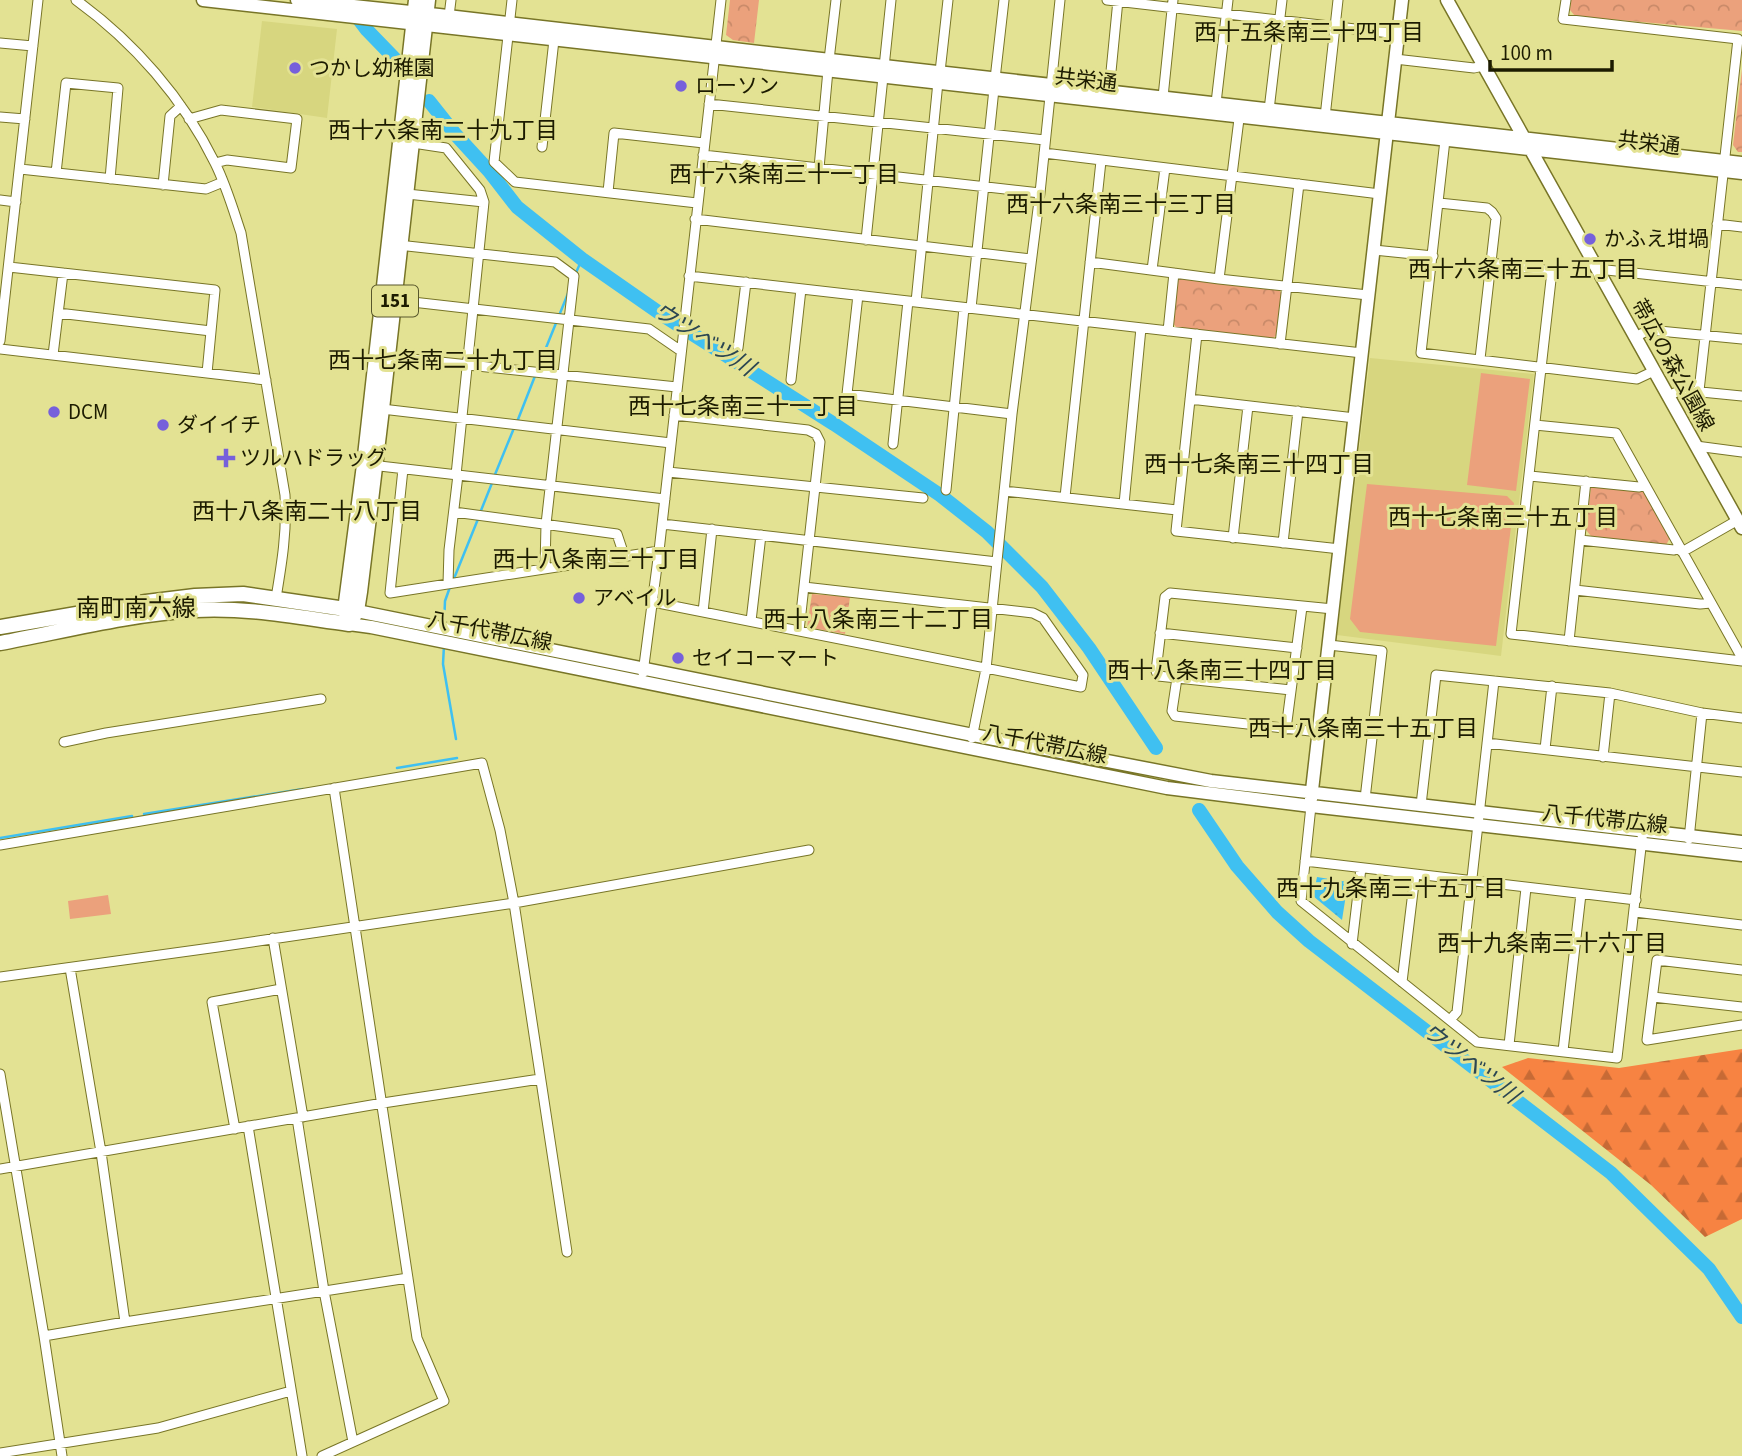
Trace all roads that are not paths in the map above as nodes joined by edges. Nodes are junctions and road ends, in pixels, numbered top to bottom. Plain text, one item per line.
1 (38, 0) edge
2 (76, 0) edge
3 (203, 0) edge
4 (297, 0) edge
5 (451, 0) edge
6 (513, 0) edge
7 (721, 0) edge
8 (836, 0) edge
9 (891, 0) edge
10 (948, 0) edge
11 (1004, 0) edge
12 (1060, 0) edge
13 (1228, 0) edge
14 (1282, 0) edge
15 (1338, 0) edge
16 (1402, 0) edge
17 (1447, 0) edge
18 (1566, 0) edge
19 (1114, 1) edge
20 (1172, 4) edge
21 (394, 5) edge
22 (421, 12) edge
23 (1226, 14) junction
24 (449, 16) junction
25 (1279, 20) junction
26 (1335, 27) junction
27 (509, 29) junction
28 (1398, 34) junction
29 (554, 40) junction
30 (0, 43) edge
31 (33, 46) junction
32 (715, 52) junction
33 (1395, 59) junction
34 (829, 65) junction
35 (1483, 66) junction
36 (884, 71) junction
37 (939, 77) junction
38 (994, 84) junction
39 (1051, 90) junction
40 (1109, 92) junction
41 (1163, 97) junction
42 (1216, 103) junction
43 (709, 104) junction
44 (181, 106) junction
45 (1269, 110) junction
46 (1240, 111) junction
47 (824, 116) junction
48 (0, 117) edge
49 (1325, 117) junction
50 (25, 120) junction
51 (189, 120) junction
52 (879, 121) junction
53 (934, 128) junction
54 (1388, 129) junction
55 (989, 134) junction
56 (1045, 140) junction
57 (1445, 140) junction
58 (413, 142) junction
59 (704, 143) junction
60 (1527, 143) junction
61 (542, 147) dead end
62 (1044, 153) junction
63 (703, 155) junction
64 (1101, 161) junction
65 (215, 163) junction
66 (1742, 163) edge
67 (1723, 166) junction
68 (819, 168) junction
69 (1165, 168) junction
70 (20, 169) junction
71 (56, 173) junction
72 (1742, 173) edge
73 (874, 174) junction
74 (1231, 176) junction
75 (110, 179) junction
76 (928, 181) junction
77 (223, 182) junction
78 (1299, 184) junction
79 (163, 185) junction
80 (984, 187) junction
81 (608, 192) junction
82 (1040, 193) junction
83 (407, 194) junction
84 (1380, 194) junction
85 (0, 200) edge
86 (16, 202) junction
87 (484, 202) junction
88 (1439, 202) junction
89 (697, 203) junction
90 (695, 219) junction
91 (1717, 224) junction
92 (1742, 227) edge
93 (866, 240) junction
94 (395, 245) junction
95 (921, 247) junction
96 (1374, 250) junction
97 (978, 253) junction
98 (479, 254) junction
99 (1433, 257) junction
100 (1031, 259) junction
101 (1090, 262) junction
102 (1491, 264) junction
103 (9, 267) junction
104 (1598, 269) junction
105 (1152, 270) junction
106 (63, 273) junction
107 (1174, 273) junction
108 (689, 276) junction
109 (4, 277) edge
110 (1219, 279) junction
111 (1711, 281) junction
112 (746, 282) junction
113 (1742, 285) edge
114 (1287, 286) junction
115 (801, 289) junction
116 (858, 295) junction
117 (1368, 295) junction
118 (395, 299) junction
119 (912, 302) junction
120 (473, 308) junction
121 (968, 308) junction
122 (58, 313) junction
123 (1024, 314) junction
124 (568, 320) junction
125 (1084, 321) junction
126 (1141, 328) junction
127 (211, 331) junction
128 (1168, 331) junction
129 (1197, 334) junction
130 (1705, 335) junction
131 (1635, 337) junction
132 (1742, 339) edge
133 (0, 341) edge
134 (1280, 344) junction
135 (681, 347) junction
136 (737, 348) dead end
137 (0, 349) edge
138 (1362, 354) junction
139 (53, 355) junction
140 (382, 355) junction
141 (1480, 359) junction
142 (467, 364) junction
143 (1541, 367) junction
144 (1654, 371) junction
145 (206, 373) junction
146 (563, 374) junction
147 (266, 380) junction
148 (791, 380) dead end
149 (677, 387) junction
150 (1699, 391) junction
151 (1668, 396) junction
152 (1742, 396) edge
153 (1190, 399) junction
154 (898, 400) junction
155 (1248, 406) junction
156 (954, 407) junction
157 (382, 410) junction
158 (1298, 411) junction
159 (1012, 414) junction
160 (674, 415) junction
161 (1355, 418) junction
162 (462, 419) junction
163 (1535, 425) junction
164 (556, 431) junction
165 (671, 443) junction
166 (893, 444) dead end
167 (1696, 446) junction
168 (1742, 452) edge
169 (370, 465) junction
170 (403, 469) junction
171 (668, 472) junction
172 (457, 475) junction
173 (1530, 476) junction
174 (1586, 481) junction
175 (551, 485) junction
176 (1645, 485) junction
177 (815, 488) junction
178 (946, 490) dead end
179 (1004, 491) junction
180 (1065, 497) junction
181 (923, 498) dead end
182 (665, 499) junction
183 (1124, 504) junction
184 (1178, 510) junction
185 (454, 512) junction
186 (1739, 517) edge
187 (546, 524) junction
188 (662, 524) junction
189 (712, 529) junction
190 (761, 535) junction
191 (1233, 538) junction
192 (1580, 540) junction
193 (810, 541) junction
194 (1283, 543) junction
195 (1340, 550) junction
196 (1681, 550) junction
197 (659, 551) junction
198 (624, 555) junction
199 (997, 560) junction
200 (545, 568) junction
201 (449, 584) junction
202 (804, 587) junction
203 (1575, 590) junction
204 (276, 598) junction
205 (653, 602) junction
206 (1711, 603) junction
207 (1302, 607) junction
208 (992, 608) junction
209 (1333, 610) junction
210 (703, 612) junction
211 (350, 615) junction
212 (751, 621) junction
213 (0, 627) edge
214 (799, 631) junction
215 (1160, 634) junction
216 (1569, 641) junction
217 (0, 643) edge
218 (1329, 645) junction
219 (1297, 648) junction
220 (1742, 659) edge
221 (986, 669) junction
222 (642, 676) junction
223 (1177, 678) junction
224 (1494, 681) junction
225 (1552, 686) junction
226 (1291, 690) junction
227 (1610, 693) junction
228 (321, 699) dead end
229 (1702, 713) junction
230 (1742, 718) edge
231 (1286, 729) junction
232 (1318, 732) junction
233 (973, 735) junction
234 (64, 742) dead end
235 (1487, 743) junction
236 (970, 749) junction
237 (1545, 749) junction
238 (1604, 757) junction
239 (1696, 767) junction
240 (1742, 772) edge
241 (334, 788) junction
242 (1312, 793) junction
243 (1365, 799) junction
244 (1421, 805) junction
245 (1311, 806) junction
246 (1478, 818) junction
247 (1642, 837) junction
248 (1689, 842) junction
249 (1742, 842) edge
250 (0, 845) edge
251 (809, 850) dead end
252 (1742, 855) edge
253 (1305, 861) junction
254 (1361, 868) junction
255 (1415, 874) junction
256 (1471, 881) junction
257 (1526, 888) junction
258 (1581, 894) junction
259 (1636, 900) junction
260 (513, 903) junction
261 (1635, 912) junction
262 (1742, 925) edge
263 (355, 927) junction
264 (273, 938) junction
265 (1352, 944) junction
266 (70, 968) junction
267 (1742, 970) edge
268 (0, 977) edge
269 (1402, 982) junction
270 (281, 989) junction
271 (1653, 997) junction
272 (1742, 1007) edge
273 (1450, 1020) junction
274 (1742, 1025) edge
275 (1509, 1045) junction
276 (1563, 1051) junction
277 (0, 1074) edge
278 (540, 1079) junction
279 (383, 1103) junction
280 (300, 1117) junction
281 (248, 1126) junction
282 (235, 1129) junction
283 (100, 1152) junction
284 (15, 1167) junction
285 (0, 1169) edge
286 (567, 1252) dead end
287 (408, 1278) junction
288 (324, 1291) junction
289 (276, 1299) junction
290 (125, 1322) junction
291 (44, 1336) junction
292 (291, 1391) junction
293 (354, 1442) junction
294 (60, 1444) junction
295 (0, 1453) edge
296 (62, 1456) edge
297 (302, 1456) edge
298 (322, 1456) edge

1 - 31 street
2 - 44 street
3 - 22 main road
4 - 21 main road
5 - 24 street
6 - 27 street
7 - 32 street
8 - 34 street
9 - 36 street
10 - 37 street
11 - 38 street
12 - 39 street
13 - 23 street
14 - 25 street
15 - 26 street
16 - 28 main road
17 - 35 main road, 帯広の森公園線
18 - 67 street
19 - 20 street
19 - 40 street
20 - 23 street
20 - 41 street
21 - 22 main road
22 - 24 main road, 共栄通
22 - 27 main road, 共栄通
22 - 58 main road, 151
22 - 94 main road, 151
23 - 25 street
23 - 42 street
24 - 27 main road, 共栄通
25 - 26 street
25 - 45 street
26 - 28 street
26 - 49 street
27 - 29 main road, 共栄通
27 - 32 main road, 共栄通
27 - 81 street
28 - 33 main road
29 - 32 main road, 共栄通
29 - 61 street
30 - 31 street
31 - 50 street
32 - 34 main road, 共栄通
32 - 43 street
33 - 35 street
33 - 54 main road
34 - 36 main road, 共栄通
34 - 47 street
35 - 60 main road, 帯広の森公園線
36 - 37 main road, 共栄通
36 - 52 street
37 - 38 main road, 共栄通
37 - 53 street
38 - 39 main road, 共栄通
38 - 55 street
39 - 40 main road, 共栄通
39 - 46 main road, 共栄通
39 - 56 street
40 - 41 main road, 共栄通
41 - 42 main road, 共栄通
42 - 46 main road, 共栄通
43 - 47 street
43 - 59 street
44 - 51 street
44 - 79 street
45 - 46 main road, 共栄通
45 - 49 main road, 共栄通
46 - 54 main road, 共栄通
46 - 74 street
47 - 52 street
47 - 68 street
48 - 50 street
49 - 54 main road, 共栄通
50 - 70 street
51 - 65 street
51 - 65 street
52 - 53 street
52 - 73 street
53 - 55 street
53 - 76 street
54 - 57 main road, 共栄通
54 - 60 main road, 共栄通
54 - 84 main road
55 - 56 street
55 - 80 street
56 - 62 street
57 - 60 main road, 共栄通
57 - 88 street
58 - 83 main road, 151
58 - 87 street
59 - 63 street
59 - 81 street
60 - 67 main road, 共栄通
60 - 104 main road, 帯広の森公園線
62 - 64 street
62 - 82 street
63 - 68 street
63 - 89 street
64 - 69 street
64 - 101 street
65 - 77 street
66 - 67 main road, 共栄通
67 - 72 main road, 共栄通
67 - 91 street
68 - 73 street
69 - 74 street
69 - 105 street
70 - 71 street
70 - 86 street
71 - 75 street
71 - 75 street
73 - 76 street
73 - 93 street
74 - 78 street
74 - 110 street
75 - 79 street
76 - 80 street
76 - 95 street
77 - 79 street
77 - 147 street
78 - 84 street
78 - 114 street
80 - 82 street
80 - 97 street
81 - 89 street
82 - 100 street
83 - 87 street
83 - 94 main road, 151
84 - 96 main road
85 - 86 street
86 - 103 street
87 - 98 street
88 - 99 street
88 - 102 street
89 - 90 street
90 - 93 street
90 - 108 street
91 - 92 street
91 - 111 street
93 - 95 street
94 - 98 street
94 - 118 main road, 151
94 - 140 main road, 151
95 - 97 street
95 - 119 street
96 - 99 street
96 - 117 main road
97 - 100 street
97 - 121 street
98 - 120 street
98 - 124 street
99 - 141 street
100 - 123 street
101 - 105 street
101 - 125 street
102 - 141 street
102 - 143 street
103 - 106 street
103 - 109 street
104 - 111 street
104 - 131 main road, 帯広の森公園線
105 - 107 street
106 - 122 street
106 - 127 street
107 - 110 street
107 - 128 street
108 - 112 street
108 - 135 street
109 - 133 street
110 - 114 street
111 - 113 street
111 - 130 street
112 - 115 street
112 - 136 street
114 - 117 street
114 - 134 street
115 - 116 street
115 - 148 street
116 - 119 street
116 - 154 street
117 - 138 main road
118 - 120 street
118 - 140 main road, 151
119 - 121 street
119 - 154 street
120 - 124 street
120 - 142 street
121 - 123 street
121 - 156 street
122 - 127 street
122 - 139 street
123 - 125 street
123 - 159 street
124 - 135 street
124 - 146 street
125 - 126 street
125 - 180 street
126 - 128 street
126 - 183 street
127 - 145 street
128 - 129 street
129 - 134 street
129 - 153 street
130 - 131 street
130 - 132 street
130 - 150 street
131 - 144 main road, 帯広の森公園線
134 - 138 street
135 - 149 street
137 - 139 street
138 - 161 main road
139 - 145 street
140 - 142 street
140 - 157 main road, 151
140 - 169 main road, 151
141 - 143 street
142 - 146 street
142 - 162 street
143 - 144 street
143 - 163 street
144 - 151 main road, 帯広の森公園線
145 - 147 street
146 - 149 street
146 - 164 street
147 - 204 street
149 - 160 street
150 - 151 street
150 - 152 street
151 - 167 main road, 帯広の森公園線
153 - 155 street
153 - 184 street
154 - 156 street
154 - 166 street
155 - 158 street
155 - 191 street
156 - 159 street
156 - 178 street
157 - 162 street
157 - 169 main road, 151
158 - 161 street
158 - 194 street
159 - 179 street
160 - 165 street
160 - 177 street
161 - 195 main road
162 - 164 street
162 - 172 street
163 - 173 street
163 - 176 street
164 - 165 street
164 - 175 street
165 - 171 street
167 - 168 street
167 - 186 main road, 帯広の森公園線
169 - 170 street
169 - 211 main road, 151
170 - 172 street
170 - 201 street
171 - 177 street
171 - 182 street
172 - 175 street
172 - 185 street
173 - 174 street
173 - 216 street
174 - 176 street
174 - 192 street
175 - 182 street
175 - 187 street
176 - 196 street
177 - 181 street
177 - 193 street
179 - 180 street
179 - 199 street
180 - 183 street
182 - 188 street
183 - 184 street
184 - 191 street
185 - 187 street
185 - 201 street
186 - 196 street
187 - 198 street
187 - 200 street
188 - 189 street
188 - 197 street
189 - 190 street
189 - 210 street
190 - 193 street
190 - 212 street
191 - 194 street
192 - 196 street
192 - 203 street
193 - 199 street
193 - 202 street
194 - 195 street
195 - 209 main road
196 - 206 street
197 - 198 street
197 - 205 street
198 - 200 street
199 - 208 street
200 - 201 street
202 - 208 street
202 - 214 street
203 - 206 street
203 - 216 street
204 - 211 main road
204 - 213 main road
205 - 210 street
205 - 222 street
206 - 220 street
207 - 209 street
207 - 215 street
207 - 219 street
208 - 221 street
208 - 221 street
209 - 218 main road
210 - 212 street
211 - 217 main road
211 - 222 main road, 八千代帯広線
212 - 214 street
214 - 221 street
215 - 219 street
215 - 223 street
216 - 220 street
218 - 232 main road
218 - 243 street
219 - 226 street
221 - 233 street
222 - 233 main road, 八千代帯広線
222 - 236 main road, 八千代帯広線
223 - 226 street
223 - 231 street
224 - 225 street
224 - 235 street
224 - 244 street
225 - 227 street
225 - 237 street
226 - 231 street
227 - 229 street
227 - 238 street
228 - 234 street
229 - 230 street
229 - 239 street
231 - 232 street
232 - 242 main road
233 - 236 street
233 - 242 main road, 八千代帯広線
235 - 237 street
235 - 246 street
236 - 245 main road, 八千代帯広線
237 - 238 street
238 - 239 street
239 - 240 street
239 - 248 street
241 - 250 street
241 - 260 street
241 - 263 street
242 - 243 main road, 八千代帯広線
242 - 245 main road
243 - 244 main road, 八千代帯広線
244 - 246 main road, 八千代帯広線
245 - 246 main road, 八千代帯広線
245 - 253 street
246 - 247 main road, 八千代帯広線
246 - 256 street
247 - 248 main road, 八千代帯広線
247 - 259 street
248 - 249 main road, 八千代帯広線
248 - 252 main road, 八千代帯広線
251 - 260 street
253 - 254 street
253 - 265 street
254 - 255 street
254 - 265 street
255 - 256 street
255 - 269 street
256 - 257 street
256 - 273 street
257 - 258 street
257 - 275 street
258 - 259 street
258 - 276 street
259 - 261 street
260 - 263 street
260 - 278 street
261 - 262 street
261 - 276 street
263 - 264 street
263 - 279 street
264 - 266 street
264 - 270 street
265 - 269 street
266 - 268 street
266 - 283 street
267 - 271 street
269 - 273 street
270 - 280 street
270 - 282 street
271 - 272 street
271 - 274 street
273 - 275 street
275 - 276 street
277 - 284 street
278 - 279 street
278 - 286 street
279 - 280 street
279 - 287 street
280 - 281 street
280 - 288 street
281 - 282 street
281 - 289 street
282 - 283 street
283 - 284 street
283 - 290 street
284 - 285 street
284 - 291 street
287 - 288 street
287 - 293 street
288 - 289 street
288 - 293 street
289 - 290 street
289 - 292 street
290 - 291 street
291 - 294 street
292 - 294 street
292 - 297 street
293 - 298 street
294 - 295 street
294 - 296 street

